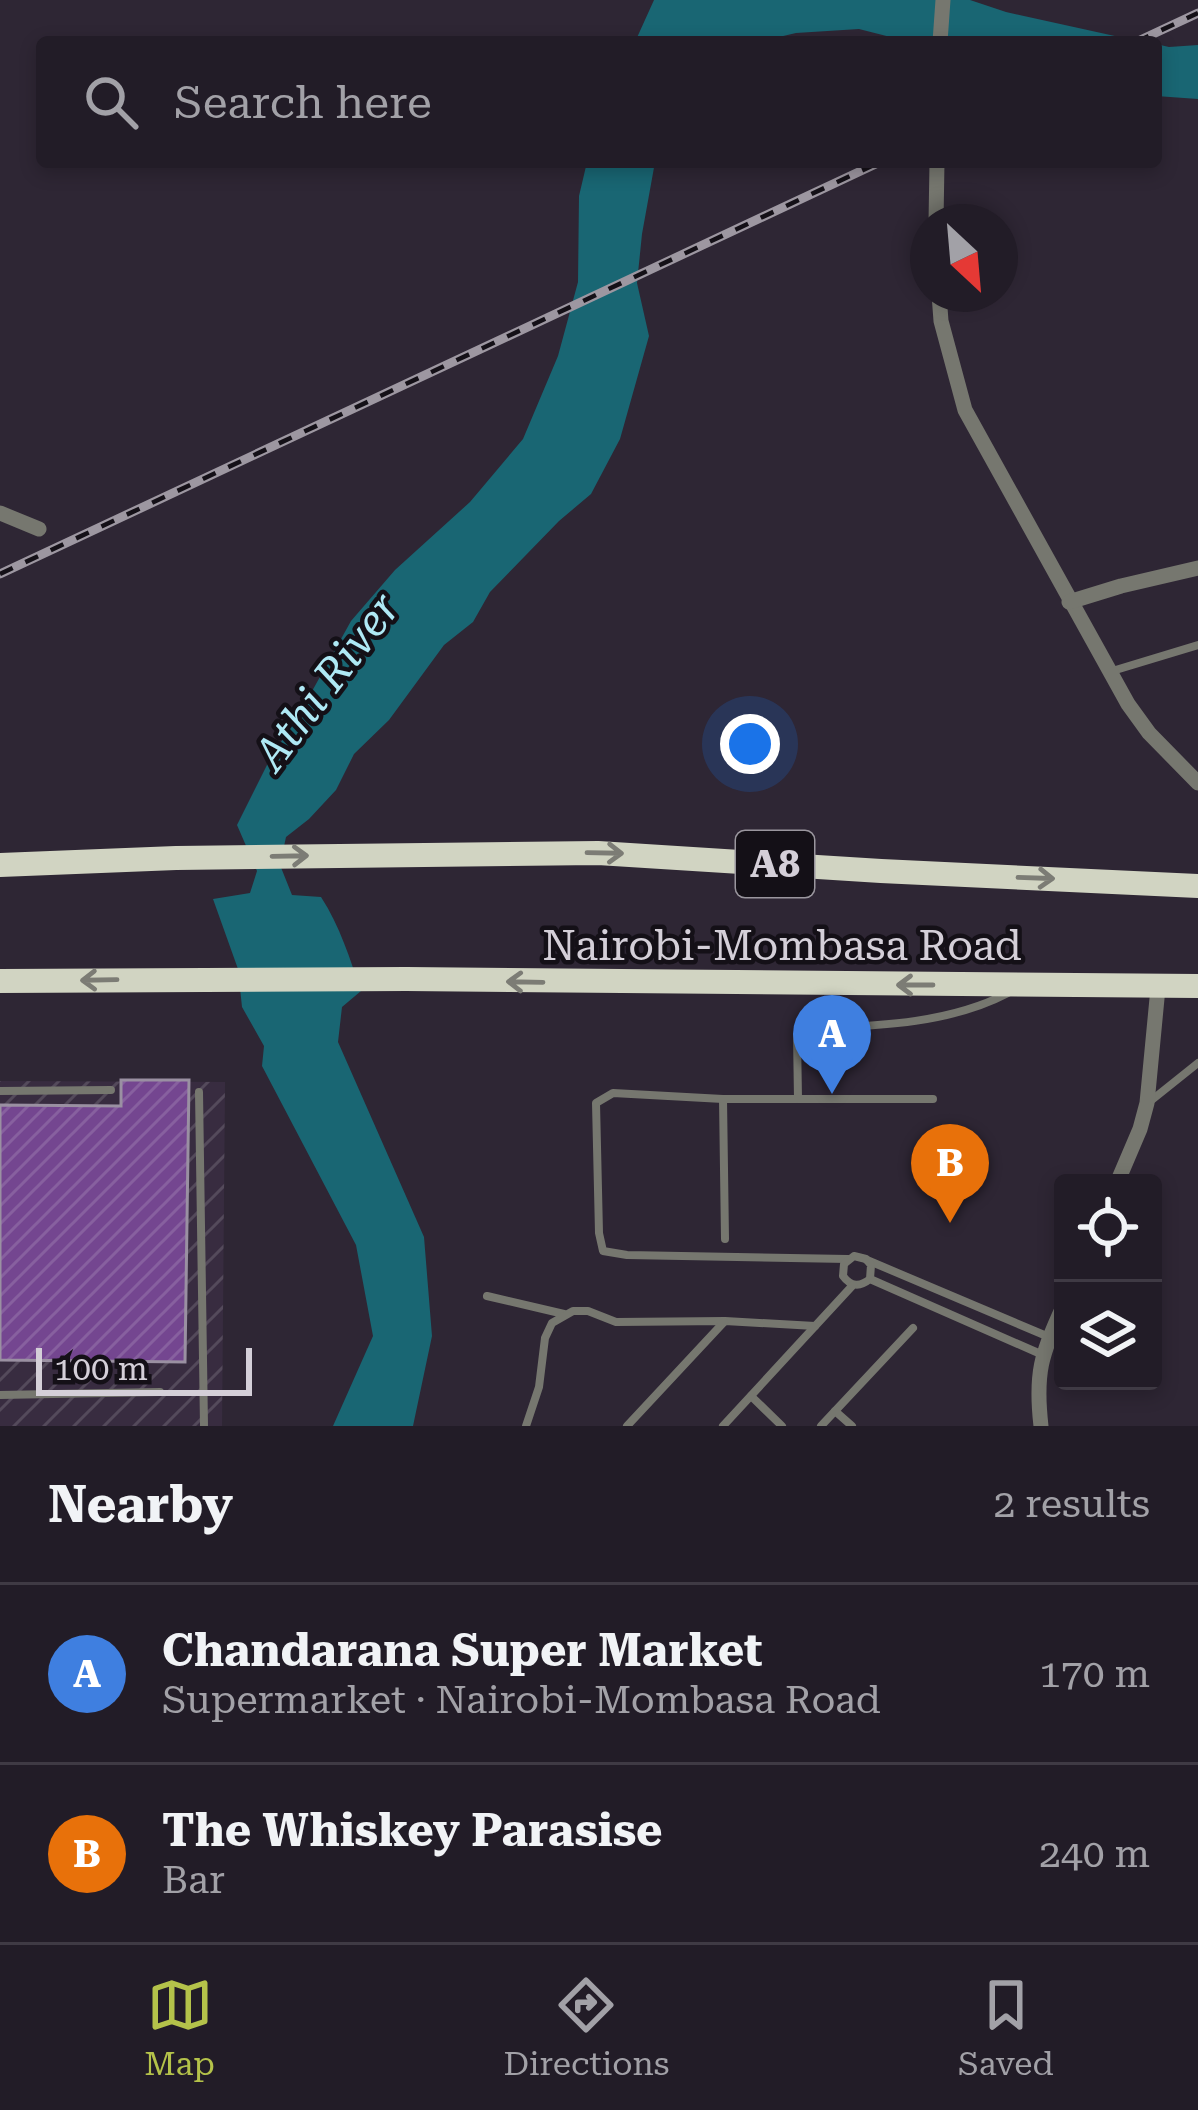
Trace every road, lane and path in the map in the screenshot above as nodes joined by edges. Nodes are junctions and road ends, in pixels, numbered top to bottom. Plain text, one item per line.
1 (943, 0) edge
2 (940, 36) edge
3 (937, 168) edge
4 (936, 204) edge
5 (940, 312) edge
6 (0, 513) edge
7 (39, 529) dead end
8 (1198, 568) edge
9 (1070, 602) junction
10 (1198, 645) edge
11 (1109, 672) junction
12 (1198, 783) edge
13 (0, 865) edge
14 (1198, 886) edge
15 (0, 981) edge
16 (1021, 986) junction
17 (1198, 986) edge
18 (1158, 988) junction
19 (1198, 1063) edge
20 (111, 1090) dead end
21 (0, 1091) edge
22 (199, 1091) dead end
23 (723, 1099) junction
24 (798, 1099) junction
25 (933, 1099) dead end
26 (1147, 1103) junction
27 (1121, 1174) edge
28 (724, 1239) dead end
29 (848, 1259) junction
30 (866, 1259) junction
31 (869, 1279) junction
32 (853, 1285) junction
33 (488, 1296) dead end
34 (566, 1314) junction
35 (725, 1321) junction
36 (815, 1326) junction
37 (1054, 1326) edge
38 (913, 1328) dead end
39 (1049, 1337) junction
40 (1043, 1354) junction
41 (160, 1392) dead end
42 (0, 1395) edge
43 (751, 1396) junction
44 (835, 1411) junction
45 (204, 1426) edge
46 (526, 1426) edge
47 (627, 1426) edge
48 (724, 1426) edge
49 (782, 1426) edge
50 (820, 1426) edge
51 (852, 1426) edge
52 (1041, 1426) edge

1 - 2 street
3 - 4 street
5 - 9 street
6 - 7 street
8 - 9 street
9 - 11 street
10 - 11 lane
11 - 12 street
13 -> 14 highway, A8
16 -> 15 highway, Nairobi-Mombasa Road
16 - 18 highway, Nairobi-Mombasa Road
16 - 24 lane
17 - 18 highway, Nairobi-Mombasa Road
18 - 26 street
19 - 26 lane
20 - 21 lane
22 - 45 lane
23 - 24 lane
23 - 28 lane
23 - 29 lane
24 - 25 lane
26 - 27 street
29 - 30 lane
29 - 32 lane
30 - 31 lane
30 - 39 lane
31 - 32 lane
31 - 40 lane
32 - 36 lane
33 - 34 lane
34 - 35 lane
34 - 46 lane
35 - 36 lane
35 - 47 lane
36 - 43 lane
37 - 39 street
38 - 44 lane
39 - 40 street
40 - 52 street
41 - 42 lane
43 - 48 lane
43 - 49 lane
44 - 50 lane
44 - 51 lane

